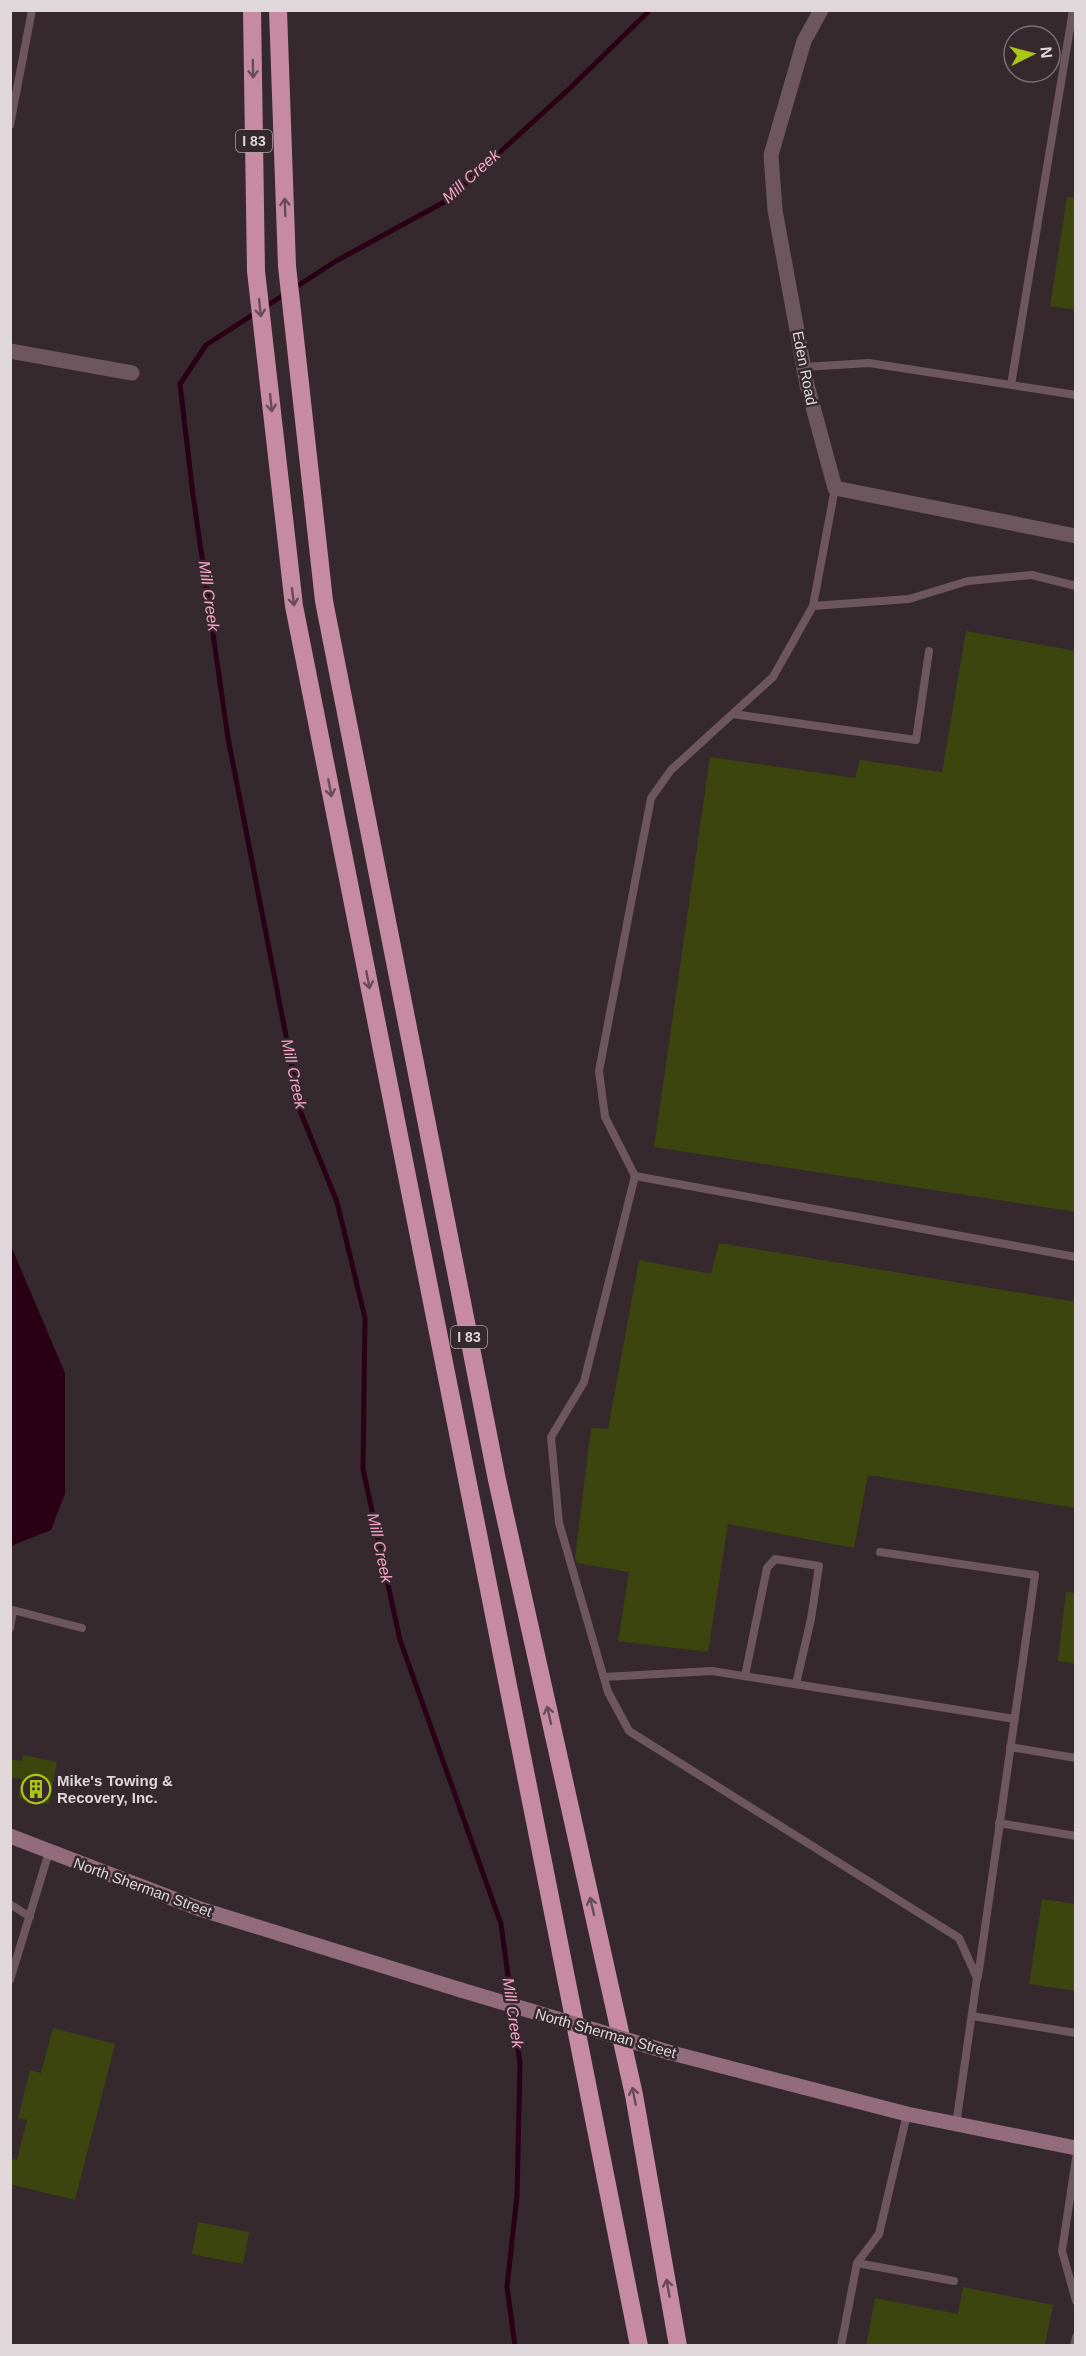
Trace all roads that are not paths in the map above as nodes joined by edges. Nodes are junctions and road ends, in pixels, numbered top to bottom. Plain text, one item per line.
1 (32, 10) edge
2 (252, 10) edge
3 (278, 10) edge
4 (821, 10) edge
5 (1073, 10) edge
6 (10, 125) edge
7 (10, 351) edge
8 (804, 367) junction
9 (132, 373) dead end
10 (1011, 385) junction
11 (1076, 395) edge
12 (835, 488) junction
13 (1076, 536) edge
14 (1076, 586) edge
15 (813, 606) junction
16 (929, 651) dead end
17 (733, 714) junction
18 (635, 1176) junction
19 (1076, 1257) edge
20 (880, 1552) dead end
21 (10, 1628) edge
22 (82, 1628) dead end
23 (745, 1676) junction
24 (604, 1677) junction
25 (796, 1684) junction
26 (1014, 1719) junction
27 (1010, 1747) junction
28 (1076, 1758) edge
29 (999, 1823) junction
30 (10, 1836) edge
31 (1076, 1836) edge
32 (49, 1852) junction
33 (10, 1904) edge
34 (30, 1917) junction
35 (977, 1978) junction
36 (10, 1980) edge
37 (972, 2016) junction
38 (1076, 2033) edge
39 (907, 2114) junction
40 (956, 2125) junction
41 (1076, 2148) edge
42 (1076, 2158) edge
43 (857, 2263) junction
44 (954, 2281) dead end
45 (1076, 2301) edge
46 (1076, 2337) edge
47 (639, 2346) edge
48 (678, 2346) edge
49 (841, 2346) edge
50 (1074, 2346) edge

1 - 6 lane
2 -> 47 highway, I 83
48 -> 3 highway, I 83
4 - 8 street, Eden Road
5 - 10 lane
7 - 9 street
8 - 10 lane
8 - 12 street, Eden Road
10 - 11 lane
12 - 13 street
12 - 15 lane
14 - 15 lane
15 - 17 lane
16 - 17 lane
17 - 18 lane
18 - 19 lane
18 - 24 lane
20 - 26 lane
21 - 22 lane
23 - 24 lane
23 - 25 lane
23 - 25 lane
24 - 35 lane
25 - 26 lane
26 - 27 lane
27 - 28 lane
27 - 29 lane
29 - 31 lane
29 - 35 lane
30 - 32 main road, North Sherman Street
32 - 34 lane
32 - 39 main road, North Sherman Street, bridge
33 - 34 lane
34 - 36 lane
35 - 37 lane
37 - 38 lane
37 - 40 lane
39 - 40 main road, North Sherman Street
39 - 43 lane
40 - 41 main road, North Sherman Street
42 - 45 lane
43 - 44 lane
43 - 49 lane
46 - 50 lane

